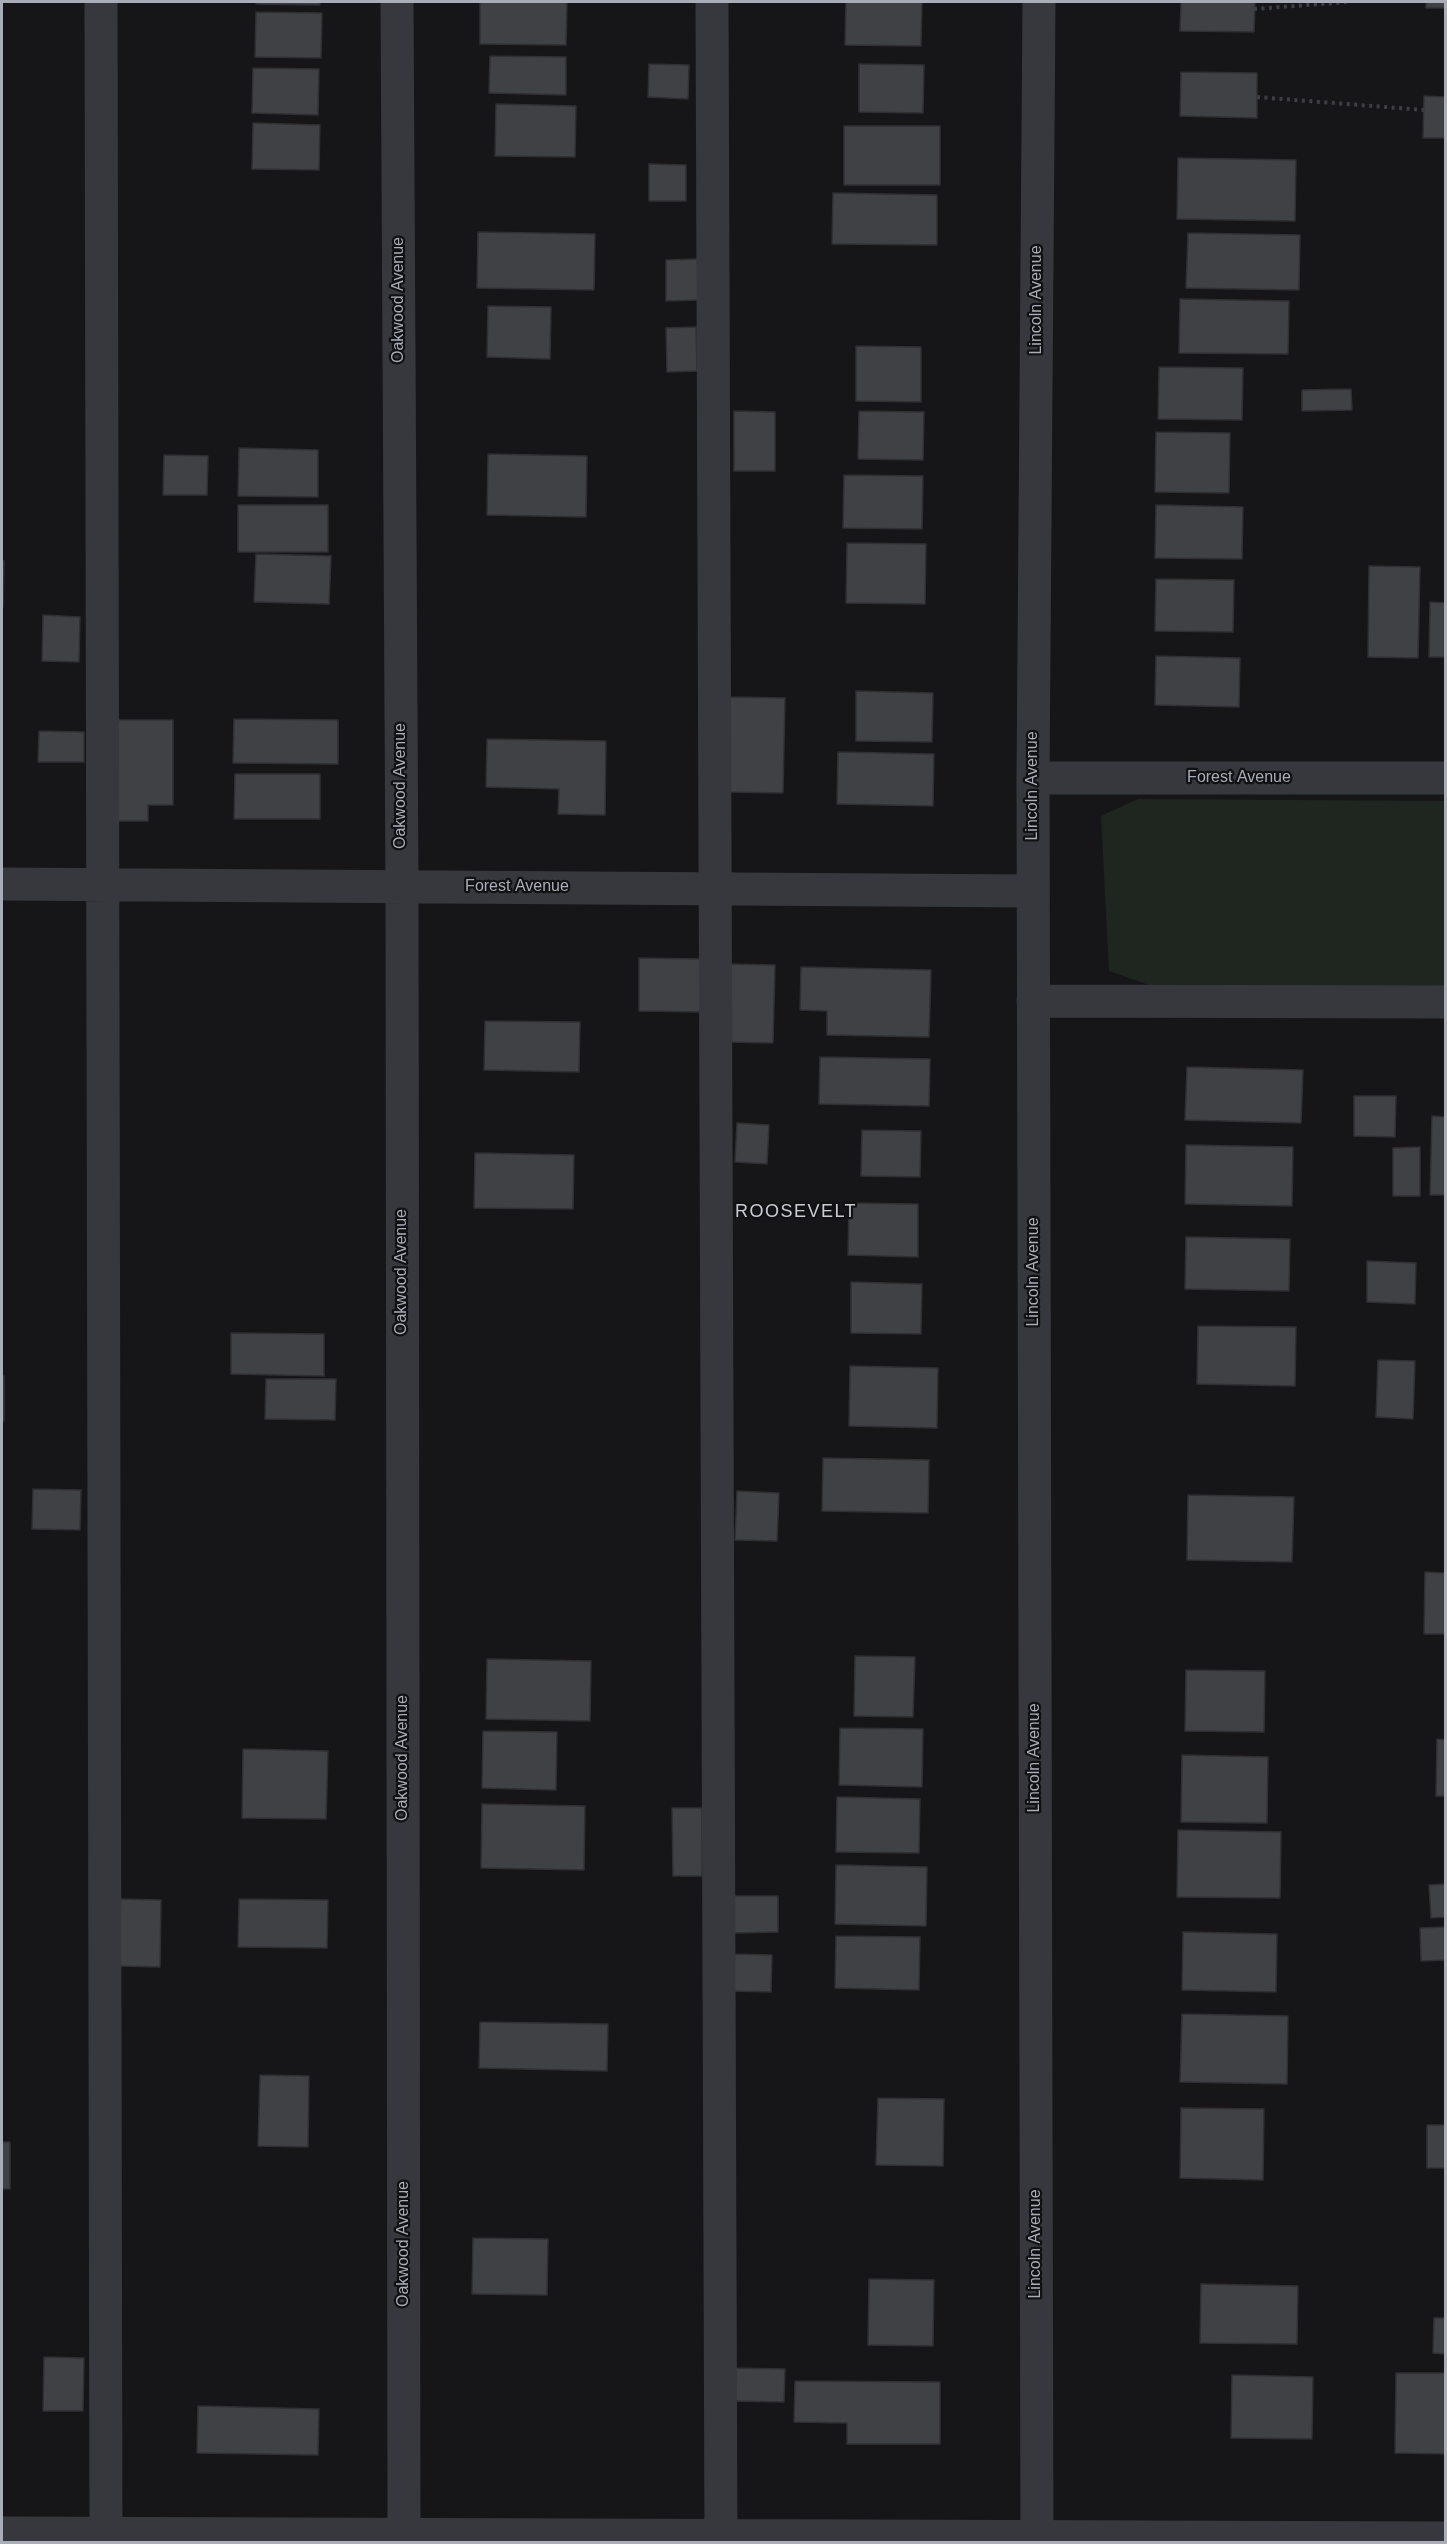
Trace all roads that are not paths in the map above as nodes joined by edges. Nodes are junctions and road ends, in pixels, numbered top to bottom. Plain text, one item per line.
1 (101, 2) edge
2 (397, 2) edge
3 (712, 2) edge
4 (1039, 2) edge
5 (1033, 778) junction
6 (1446, 778) edge
7 (2, 884) edge
8 (101, 885) junction
9 (402, 886) junction
10 (715, 888) junction
11 (1033, 891) junction
12 (1034, 1001) junction
13 (1446, 1002) edge
14 (2, 2533) edge
15 (106, 2538) edge
16 (1446, 2538) edge
17 (404, 2539) edge
18 (721, 2540) edge
19 (1036, 2540) edge

1 - 8 street
2 - 9 street, Oakwood Avenue
3 - 10 street
4 - 5 street, Lincoln Avenue
5 - 6 street, Forest Avenue
5 - 11 street, Lincoln Avenue
7 - 8 street, Forest Avenue
8 - 9 street, Forest Avenue
8 - 15 street
9 - 10 street, Forest Avenue
9 - 17 street, Oakwood Avenue
10 - 11 street, Forest Avenue
10 - 18 street
11 - 12 street, Lincoln Avenue
12 - 13 street
12 - 19 street, Lincoln Avenue
14 - 15 street
15 - 17 street
16 - 19 street
17 - 18 street
18 - 19 street

